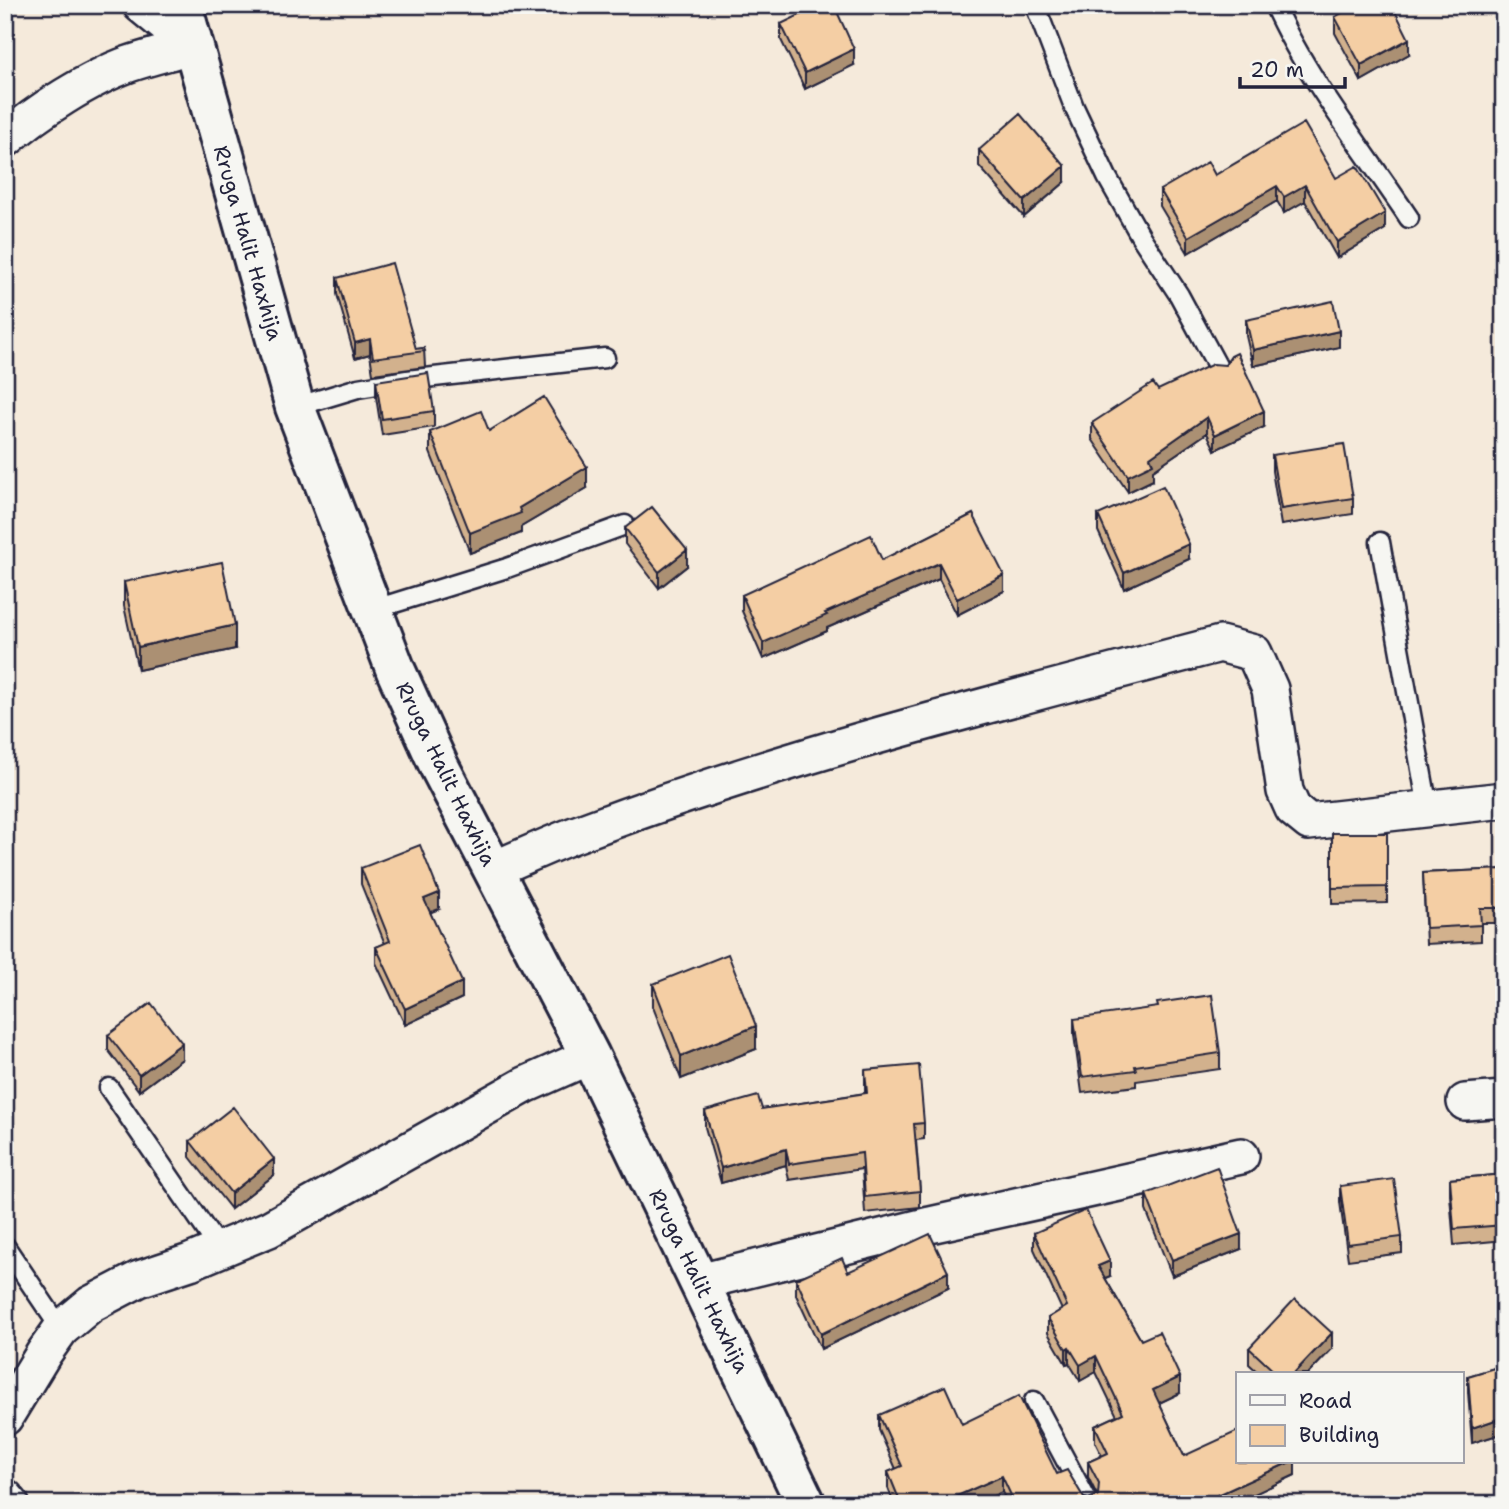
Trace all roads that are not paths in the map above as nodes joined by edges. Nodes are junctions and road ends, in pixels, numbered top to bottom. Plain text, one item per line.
1 (141, 5) edge
2 (182, 5) edge
3 (1035, 5) edge
4 (1274, 5) edge
5 (191, 46) junction
6 (5, 140) edge
7 (1409, 218) dead end
8 (605, 358) dead end
9 (1220, 371) edge
10 (295, 407) junction
11 (625, 525) edge
12 (1380, 542) dead end
13 (372, 610) junction
14 (1504, 800) edge
15 (1428, 808) junction
16 (492, 870) junction
17 (590, 1056) junction
18 (109, 1088) dead end
19 (1504, 1099) edge
20 (1465, 1102) dead end
21 (1241, 1156) dead end
22 (5, 1246) edge
23 (219, 1250) junction
24 (699, 1282) junction
25 (61, 1329) junction
26 (1034, 1401) dead end
27 (5, 1417) edge
28 (5, 1497) edge
29 (10, 1504) edge
30 (806, 1504) edge
31 (1089, 1504) edge

1 - 5 street
2 - 5 street, Rruga Halit Haxhija
3 - 9 lane
4 - 7 lane
5 - 6 street
5 - 10 street, Rruga Halit Haxhija
8 - 10 lane
10 - 13 street, Rruga Halit Haxhija
11 - 13 lane
12 - 15 lane
13 - 16 street, Rruga Halit Haxhija
14 - 15 street
15 - 16 street
16 - 17 street, Rruga Halit Haxhija
17 - 23 street
17 - 24 street, Rruga Halit Haxhija
18 - 23 lane
19 - 20 street
21 - 24 street
22 - 25 lane
23 - 25 street
24 - 30 street, Rruga Halit Haxhija
25 - 27 street
26 - 31 lane
28 - 29 street

